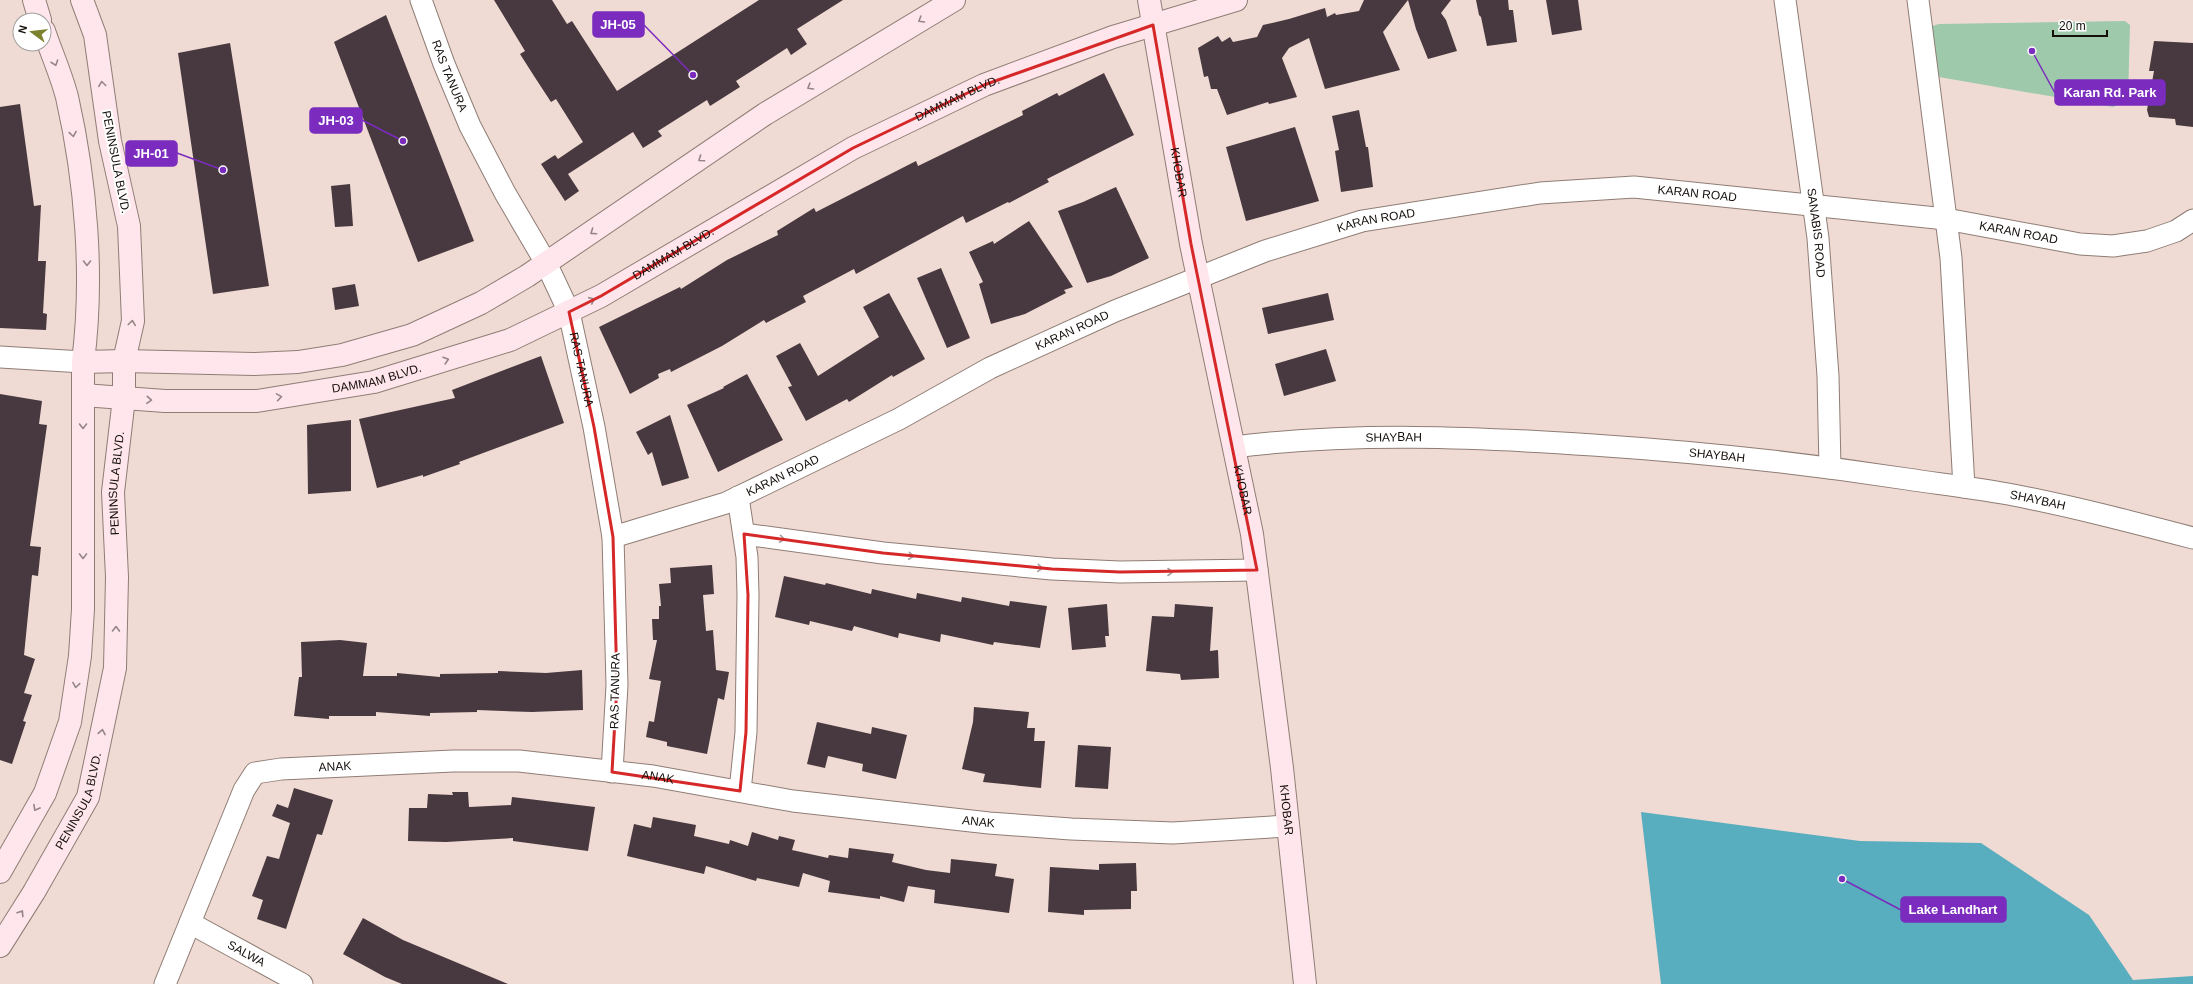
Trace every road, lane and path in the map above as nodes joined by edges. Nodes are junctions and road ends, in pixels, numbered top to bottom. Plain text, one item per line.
1 (34, 0) edge
2 (82, 0) edge
3 (421, 0) edge
4 (954, 0) edge
5 (1149, 0) edge
6 (1236, 0) edge
7 (1784, 0) edge
8 (1918, 0) edge
9 (38, 12) edge
10 (1153, 25) junction
11 (51, 52) edge
12 (1813, 205) junction
13 (1946, 219) junction
14 (2193, 220) edge
15 (546, 263) junction
16 (1198, 278) junction
17 (569, 312) junction
18 (0, 358) edge
19 (124, 361) junction
20 (83, 362) junction
21 (83, 395) junction
22 (124, 398) junction
23 (1234, 447) junction
24 (1830, 468) junction
25 (1964, 487) junction
26 (738, 497) junction
27 (744, 534) junction
28 (613, 537) junction
29 (2193, 538) edge
30 (1257, 570) junction
31 (612, 772) junction
32 (740, 791) junction
33 (1288, 826) junction
34 (5, 865) edge
35 (190, 923) junction
36 (0, 946) edge
37 (165, 984) edge
38 (302, 984) edge
39 (1305, 984) edge

1 - 9 main road
19 -> 2 main road, PENINSULA BLVD.
3 - 15 street, RAS TANURA
4 -> 15 main road
5 - 10 main road, KHOBAR
6 - 10 main road, DAMMAM BLVD.
7 - 12 street, SANABIS ROAD
8 - 13 street
10 - 16 main road, KHOBAR
17 -> 10 main road, DAMMAM BLVD.
11 -> 20 main road
12 - 13 street, KARAN ROAD
12 - 16 street, KARAN ROAD
12 - 24 street, SANABIS ROAD
13 - 14 street, KARAN ROAD
13 - 25 street
15 - 17 street, RAS TANURA
15 - 19 main road
16 - 23 main road, KHOBAR
16 - 26 street, KARAN ROAD
22 -> 17 main road, DAMMAM BLVD.
17 - 28 street, RAS TANURA
18 - 20 street
19 - 20 main road
19 - 22 main road, PENINSULA BLVD.
20 - 21 main road
21 - 22 main road, DAMMAM BLVD.
21 -> 34 main road
36 -> 22 main road, PENINSULA BLVD.
23 - 24 street, SHAYBAH
23 - 30 main road, KHOBAR
24 - 25 street, SHAYBAH
25 - 29 street, SHAYBAH
26 - 27 street
26 - 28 street, KARAN ROAD
27 -> 30 street
27 - 32 street
28 - 31 street, RAS TANURA
30 - 33 main road, KHOBAR
31 - 32 street, ANAK
31 - 35 street, ANAK
32 - 33 street, ANAK
33 - 39 main road, KHOBAR
35 - 37 street, ANAK
35 - 38 street, SALWA

